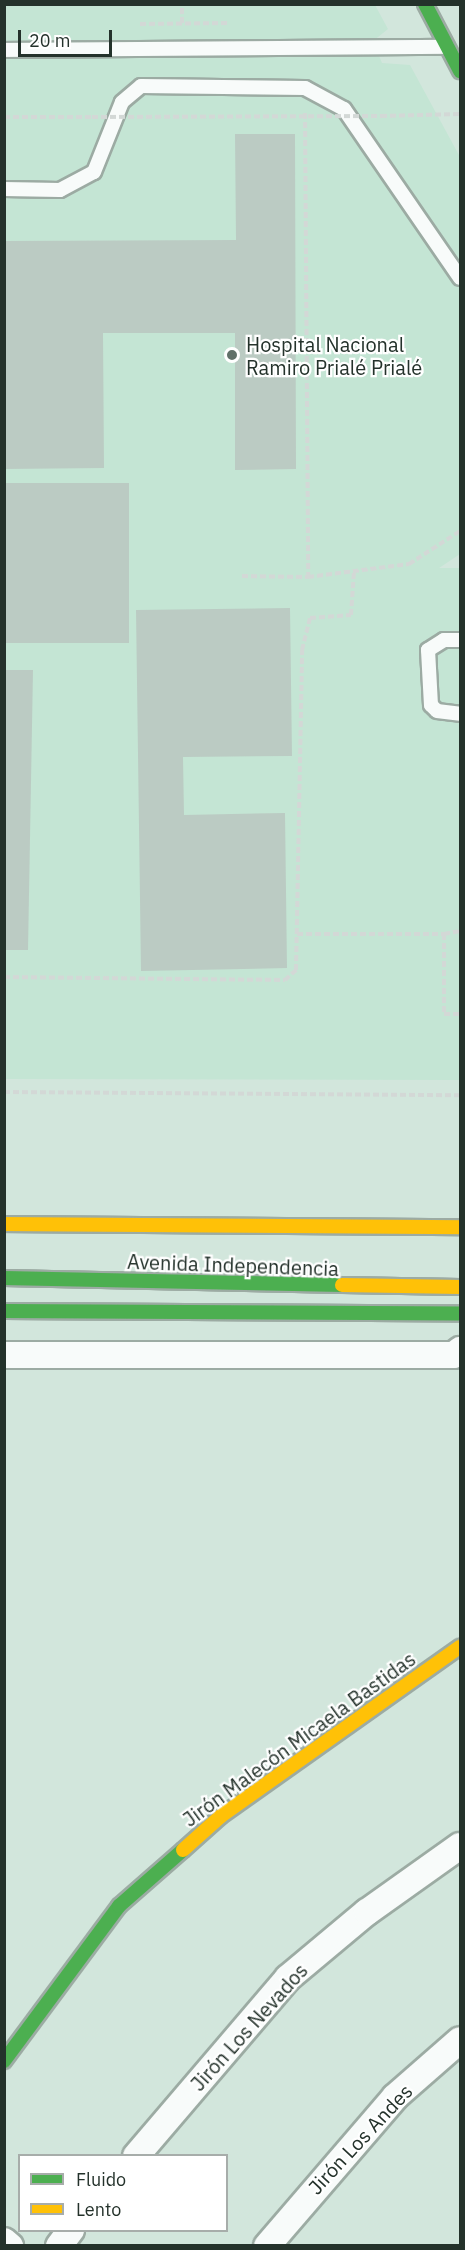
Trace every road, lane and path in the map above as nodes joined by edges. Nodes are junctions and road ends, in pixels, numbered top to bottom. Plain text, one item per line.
1 (182, 4) edge
2 (425, 4) edge
3 (182, 23) dead end
4 (455, 45) edge
5 (4, 50) edge
6 (460, 71) edge
7 (305, 88) junction
8 (460, 114) edge
9 (4, 117) edge
10 (4, 189) edge
11 (460, 278) edge
12 (460, 531) edge
13 (354, 571) junction
14 (242, 576) dead end
15 (308, 577) junction
16 (460, 640) edge
17 (460, 714) edge
18 (460, 931) edge
19 (297, 934) junction
20 (444, 934) junction
21 (4, 977) edge
22 (460, 1014) edge
23 (4, 1092) edge
24 (460, 1095) edge
25 (4, 1224) edge
26 (460, 1227) edge
27 (4, 1278) edge
28 (460, 1287) edge
29 (4, 1311) edge
30 (460, 1313) edge
31 (460, 1350) edge
32 (4, 1355) edge
33 (460, 1647) edge
34 (460, 1846) edge
35 (460, 2040) edge
36 (4, 2061) edge
37 (138, 2154) edge
38 (70, 2232) edge
39 (4, 2241) edge
40 (10, 2246) edge
41 (59, 2246) edge
42 (267, 2246) edge

1 - 3 path
2 - 4 main road
4 - 5 lane
4 - 6 main road
7 - 10 lane
7 - 11 lane
7 - 15 path
8 - 9 path, bridge
12 - 13 path
13 - 15 path
13 - 19 path
14 - 15 path
16 - 17 lane
18 - 20 path
19 - 20 path
19 - 21 path
20 - 22 path
23 - 24 path
25 - 26 main road, Avenida Independencia
27 - 28 main road, Avenida Independencia
29 - 30 main road
31 - 32 street
33 - 36 main road, Jirón Malecón Micaela Bastidas
34 - 37 street, Jirón Los Nevados
35 - 42 street, Jirón Los Andes
38 - 41 street
39 - 40 street

